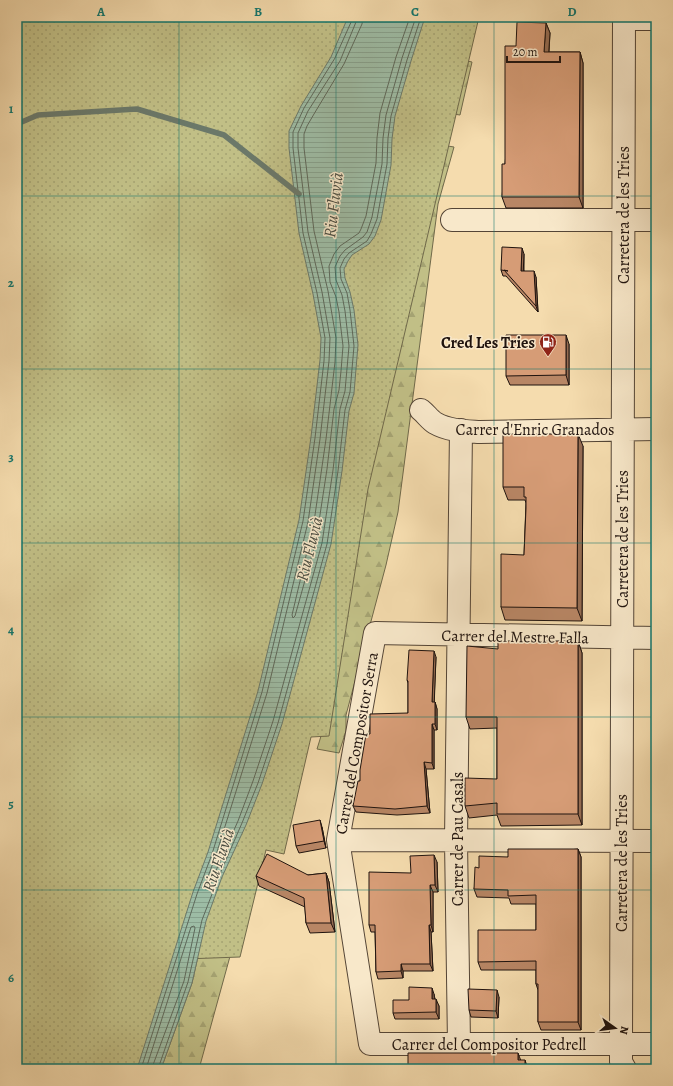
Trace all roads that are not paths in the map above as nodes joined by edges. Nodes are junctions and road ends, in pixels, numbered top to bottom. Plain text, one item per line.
1 (624, 18) edge
2 (656, 19) edge
3 (452, 220) dead end
4 (623, 220) junction
5 (656, 220) edge
6 (421, 410) dead end
7 (461, 430) junction
8 (623, 430) junction
9 (656, 430) edge
10 (375, 633) joint
11 (459, 635) junction
12 (622, 638) junction
13 (656, 638) edge
14 (338, 840) junction
15 (456, 841) junction
16 (621, 841) junction
17 (656, 841) edge
18 (370, 1044) joint
19 (459, 1044) junction
20 (656, 1044) edge
21 (621, 1061) edge

1 - 2 street
1 - 4 street, Carretera de les Tries
3 - 4 street
4 - 5 street
4 - 8 street, Carretera de les Tries
6 - 7 street, Carrer d'Enric Granados
7 - 8 street, Carrer d'Enric Granados
7 - 11 street, Carrer de Pau Casals
8 - 9 street, Carrer d'Enric Granados
8 - 12 street, Carretera de les Tries
10 - 11 street, Carrer del Mestre Falla
10 - 14 street, Carrer del Compositor Serra
11 - 12 street, Carrer del Mestre Falla
11 - 15 street, Carrer de Pau Casals
12 - 13 street, Carrer del Mestre Falla
12 - 16 street, Carretera de les Tries
14 - 15 street
14 - 18 street, Carrer del Compositor Serra
15 - 16 street
15 - 19 street, Carrer de Pau Casals
16 - 17 street
16 - 21 street, Carretera de les Tries
18 - 19 street, Carrer del Compositor Pedrell
19 - 21 street, Carrer del Compositor Pedrell
20 - 21 street, Carrer del Compositor Pedrell

